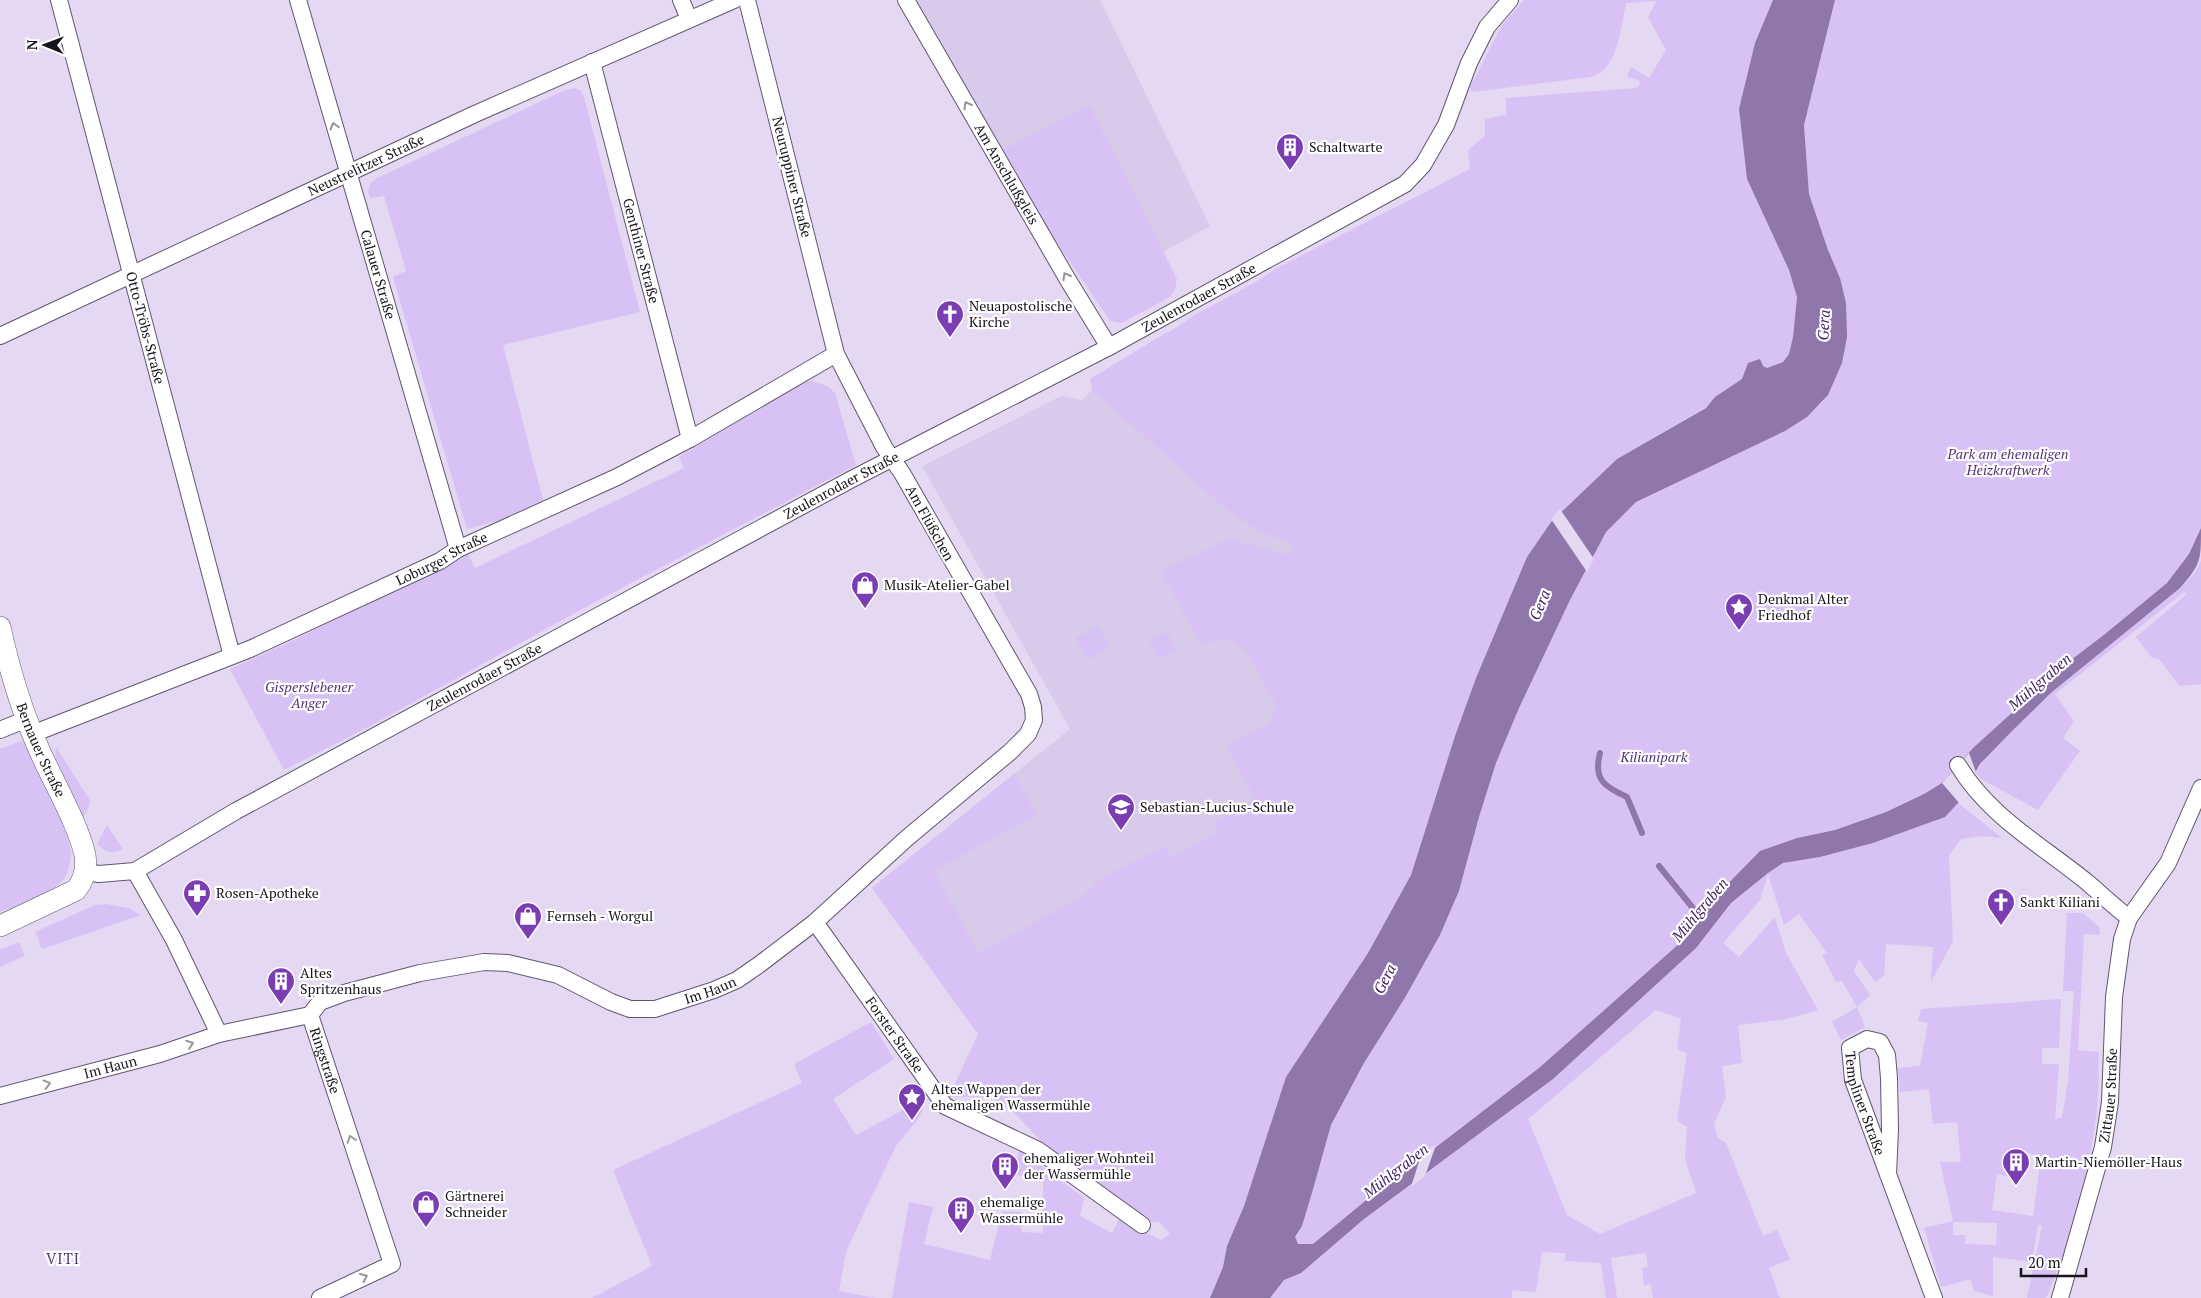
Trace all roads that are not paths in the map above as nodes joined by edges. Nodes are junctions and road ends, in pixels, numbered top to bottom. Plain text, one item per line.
1 (59, 0) edge
2 (298, 0) edge
3 (681, 0) edge
4 (734, 0) edge
5 (747, 0) edge
6 (906, 0) edge
7 (1510, 0) edge
8 (689, 19) junction
9 (592, 62) junction
10 (348, 173) junction
11 (133, 276) junction
12 (0, 336) edge
13 (1110, 347) junction
14 (836, 354) junction
15 (690, 439) junction
16 (892, 460) junction
17 (458, 549) junction
18 (0, 627) edge
19 (232, 656) junction
20 (1034, 720) joint
21 (30, 727) junction
22 (0, 730) edge
23 (1958, 765) dead end
24 (2201, 788) edge
25 (135, 871) junction
26 (85, 872) junction
27 (2129, 918) junction
28 (815, 922) junction
29 (0, 926) edge
30 (310, 1015) junction
31 (219, 1034) junction
32 (0, 1096) edge
33 (1888, 1175) junction
34 (1142, 1225) dead end
35 (320, 1298) edge
36 (1934, 1298) edge
37 (2060, 1298) edge

1 - 11 street, Otto-Tröbs-Straße
10 -> 2 street, Calauer Straße
3 - 8 street
4 - 8 street, Neustrelitzer Straße
5 - 14 street, Neuruppiner Straße
13 -> 6 street, Am Anschlußgleis
7 - 13 street, Zeulenrodaer Straße
8 - 9 street, Neustrelitzer Straße
9 - 10 street, Neustrelitzer Straße
9 - 15 street, Genthiner Straße
10 - 11 street, Neustrelitzer Straße
10 - 17 street, Calauer Straße
11 - 12 street, Neustrelitzer Straße
11 - 19 street, Otto-Tröbs-Straße
13 - 16 street, Zeulenrodaer Straße
14 - 15 street, Loburger Straße
14 - 16 street, Am Flüßchen
15 - 17 street, Loburger Straße
16 - 20 street, Am Flüßchen
16 - 25 street, Zeulenrodaer Straße
17 - 19 street, Loburger Straße
18 - 21 street, Bernauer Straße
19 - 21 street, Loburger Straße
20 - 28 street, Im Haun
21 - 22 street, Loburger Straße
21 - 26 street, Bernauer Straße
23 - 27 street
24 - 27 street, Zittauer Straße
25 - 26 street, Zeulenrodaer Straße
25 - 31 street
26 - 29 street
27 - 37 street, Zittauer Straße
28 - 30 street, Im Haun
28 - 34 street, Forster Straße
30 - 31 street, Ringstraße
35 -> 30 street, Ringstraße
32 -> 31 street, Im Haun
33 - 33 street, Templiner Straße
33 - 36 street, Templiner Straße

